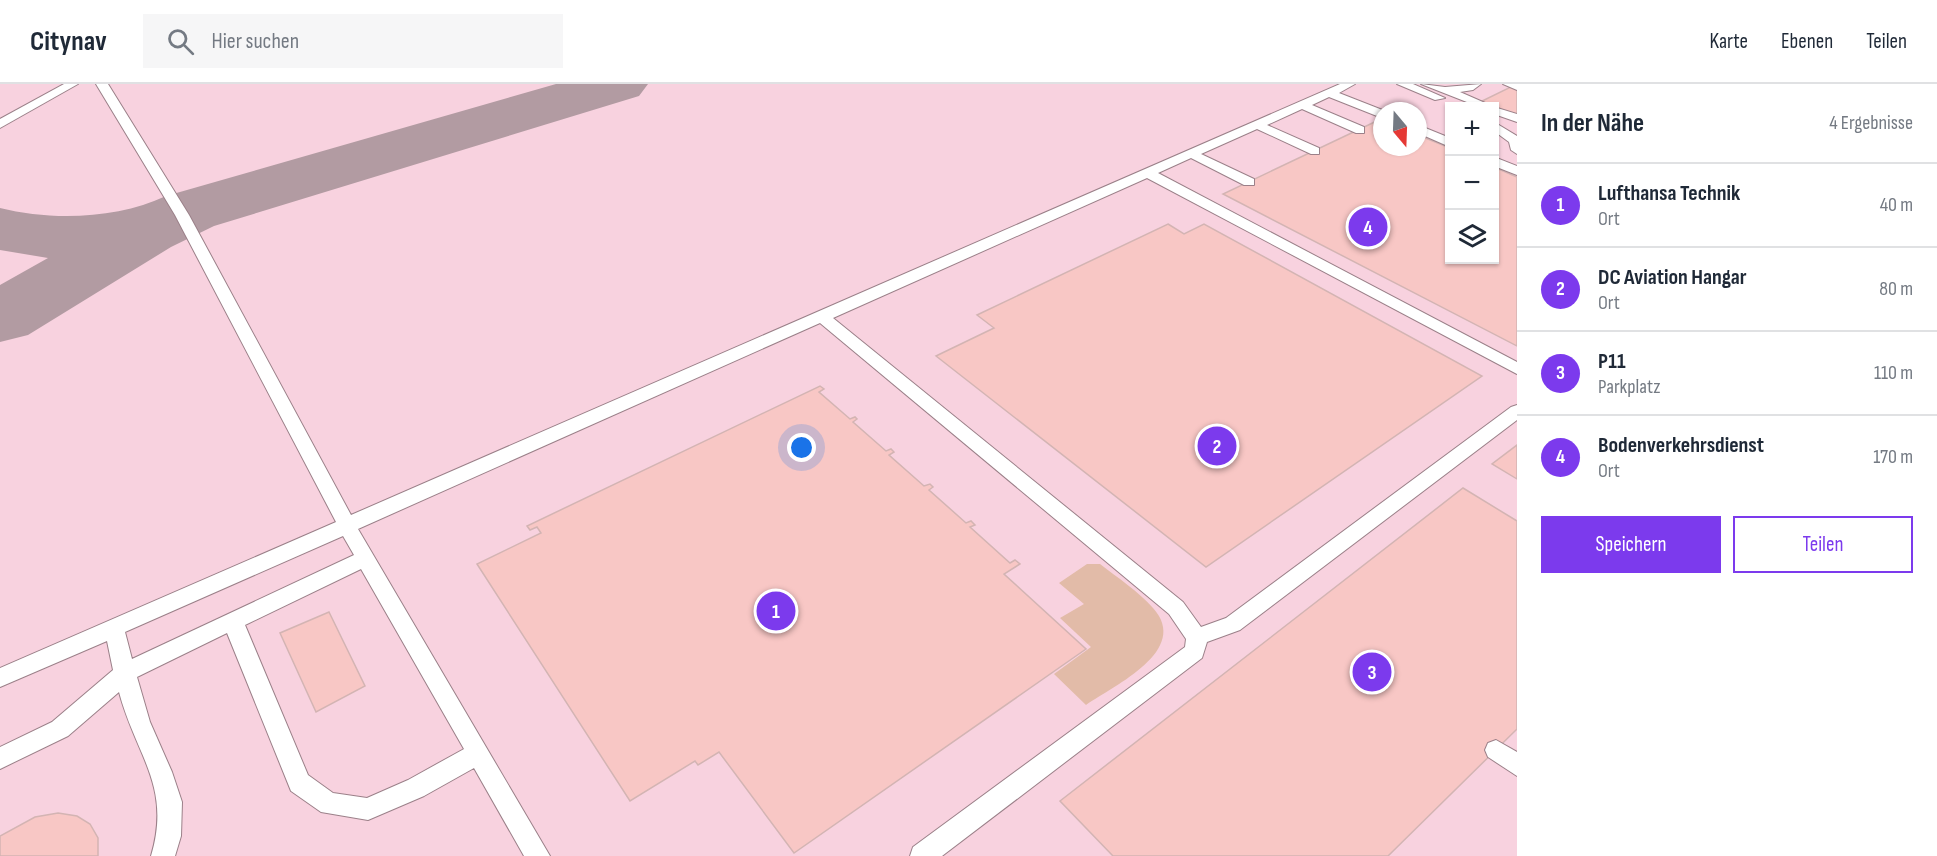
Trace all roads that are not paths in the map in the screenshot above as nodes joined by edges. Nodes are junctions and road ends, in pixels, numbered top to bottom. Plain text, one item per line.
1 (72, 84) edge
2 (102, 84) edge
3 (1349, 84) edge
4 (1403, 84) edge
5 (1427, 84) edge
6 (1475, 84) edge
7 (1509, 84) edge
8 (1517, 87) edge
9 (1442, 90) junction
10 (1330, 93) junction
11 (1450, 102) edge
12 (1475, 102) edge
13 (1303, 105) junction
14 (1373, 110) edge
15 (1499, 112) edge
16 (1517, 118) edge
17 (0, 124) edge
18 (1257, 125) junction
19 (1499, 128) edge
20 (1360, 130) dead end
21 (1427, 133) edge
22 (1445, 140) edge
23 (1517, 150) edge
24 (1315, 151) dead end
25 (1192, 154) junction
26 (1499, 163) edge
27 (1517, 171) edge
28 (1148, 173) junction
29 (1249, 182) dead end
30 (822, 317) junction
31 (1517, 369) edge
32 (1517, 411) edge
33 (348, 525) junction
34 (366, 558) junction
35 (233, 622) junction
36 (114, 628) junction
37 (1197, 637) junction
38 (126, 672) junction
39 (0, 678) edge
40 (1496, 750) dead end
41 (479, 753) junction
42 (0, 758) edge
43 (1517, 765) edge
44 (163, 856) edge
45 (538, 856) edge
46 (921, 856) edge

1 - 17 lane
2 - 33 lane
3 - 10 lane
4 - 11 lane
5 - 9 lane
6 - 9 lane
7 - 8 lane
9 - 12 lane
10 - 13 lane
10 - 14 lane
13 - 18 lane
13 - 20 lane
15 - 16 lane
18 - 24 lane
18 - 25 lane
19 - 23 lane
21 - 22 lane
25 - 28 lane
25 - 29 lane
26 - 27 lane
28 - 30 lane
28 - 31 lane
30 - 33 lane
30 - 37 lane
32 - 37 lane
33 - 34 lane
33 - 36 lane
34 - 35 lane
34 - 41 lane
35 - 38 lane
35 - 41 lane
36 - 38 lane
36 - 39 lane
37 - 46 lane
38 - 42 lane
38 - 44 lane
40 - 43 lane
41 - 45 lane

